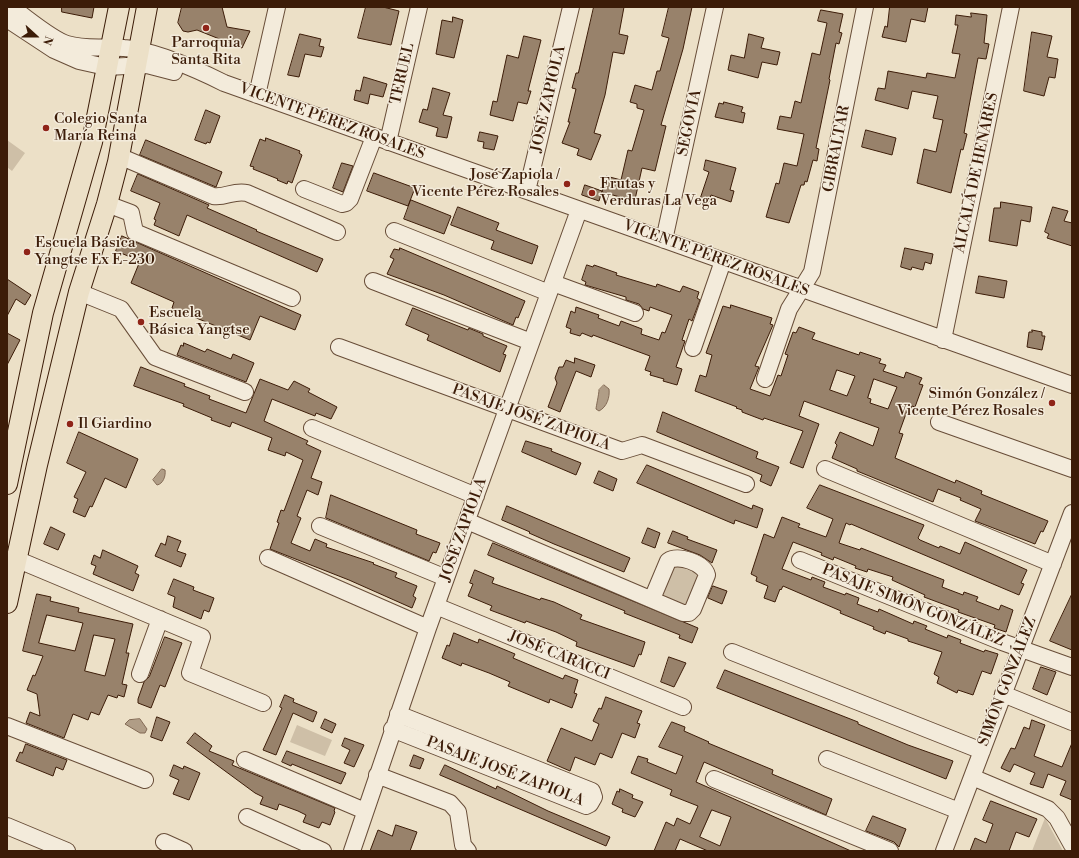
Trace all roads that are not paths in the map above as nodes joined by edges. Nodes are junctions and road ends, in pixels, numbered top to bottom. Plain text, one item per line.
1 (11, 7) edge
2 (119, 7) edge
3 (147, 7) edge
4 (277, 7) edge
5 (419, 7) edge
6 (571, 7) edge
7 (715, 7) edge
8 (865, 7) edge
9 (1011, 7) edge
10 (7, 19) edge
11 (110, 48) junction
12 (137, 57) junction
13 (106, 67) junction
14 (257, 95) junction
15 (381, 139) junction
16 (119, 156) junction
17 (304, 189) dead end
18 (527, 192) junction
19 (107, 204) junction
20 (579, 210) junction
21 (394, 231) dead end
22 (337, 232) dead end
23 (664, 240) junction
24 (723, 261) junction
25 (373, 281) dead end
26 (551, 288) junction
27 (802, 289) junction
28 (79, 292) junction
29 (292, 298) dead end
30 (635, 313) dead end
31 (943, 340) junction
32 (531, 342) junction
33 (339, 347) dead end
34 (694, 348) dead end
35 (765, 379) dead end
36 (1072, 385) edge
37 (245, 392) dead end
38 (507, 409) junction
39 (939, 422) dead end
40 (312, 428) dead end
41 (12, 434) edge
42 (37, 465) junction
43 (825, 469) dead end
44 (1072, 469) edge
45 (7, 484) edge
46 (746, 484) dead end
47 (476, 496) junction
48 (1072, 513) edge
49 (467, 521) junction
50 (320, 526) dead end
51 (16, 558) junction
52 (268, 558) dead end
53 (800, 560) dead end
54 (1053, 564) junction
55 (446, 578) junction
56 (652, 599) dead end
57 (7, 602) edge
58 (436, 606) junction
59 (160, 619) junction
60 (428, 628) junction
61 (1020, 649) junction
62 (732, 652) dead end
63 (1072, 667) edge
64 (140, 674) dead end
65 (1003, 694) junction
66 (263, 703) dead end
67 (682, 707) dead end
68 (395, 722) junction
69 (1072, 722) edge
70 (7, 726) edge
71 (982, 751) junction
72 (827, 759) dead end
73 (245, 760) dead end
74 (377, 775) junction
75 (972, 777) junction
76 (714, 779) dead end
77 (145, 780) dead end
78 (365, 811) junction
79 (959, 811) junction
80 (247, 817) dead end
81 (7, 826) edge
82 (164, 842) dead end
83 (1072, 845) edge
84 (67, 851) edge
85 (184, 851) edge
86 (323, 851) edge
87 (352, 851) edge
88 (468, 851) edge
89 (890, 851) edge
90 (944, 851) edge

1 - 11 street, VICENTE PÉREZ ROSALES
2 - 11 main road
3 - 12 main road
4 - 14 street
5 - 15 street, TERUEL
6 - 18 street, JOSÉ ZAPIOLA
7 - 23 street, SEGOVIA
8 - 27 street, GIBRALTAR
9 - 31 street, ALCALÁ DE HENARES
10 - 13 street, VICENTE PÉREZ ROSALES
11 - 12 street, VICENTE PÉREZ ROSALES
11 - 13 main road
12 - 13 street, VICENTE PÉREZ ROSALES
12 - 14 street, VICENTE PÉREZ ROSALES
12 - 16 main road
13 - 41 main road
14 - 15 street, VICENTE PÉREZ ROSALES
15 - 17 street, TERUEL
15 - 18 street, VICENTE PÉREZ ROSALES
16 - 19 main road
16 - 22 street
18 - 20 street, VICENTE PÉREZ ROSALES
19 - 28 main road
19 - 29 street
20 - 23 street, VICENTE PÉREZ ROSALES
20 - 26 street, JOSÉ ZAPIOLA
21 - 26 street
23 - 24 street, VICENTE PÉREZ ROSALES
24 - 27 street, VICENTE PÉREZ ROSALES
24 - 34 street
25 - 32 street
26 - 30 street
26 - 32 street, JOSÉ ZAPIOLA
27 - 31 street, VICENTE PÉREZ ROSALES
27 - 35 street, GIBRALTAR
28 - 37 street
28 - 42 main road
31 - 36 street, VICENTE PÉREZ ROSALES
32 - 38 street, JOSÉ ZAPIOLA
33 - 38 street, PASAJE JOSÉ ZAPIOLA
38 - 46 street, PASAJE JOSÉ ZAPIOLA
38 - 47 street, JOSÉ ZAPIOLA
39 - 44 street
40 - 47 street
41 - 42 main road
41 - 45 main road
42 - 51 main road
43 - 54 street
47 - 49 street, JOSÉ ZAPIOLA
48 - 54 street, SIMÓN GONZÁLEZ
49 - 55 street, JOSÉ ZAPIOLA
49 - 56 street
50 - 55 street
51 - 57 main road
51 - 59 street
52 - 60 street
53 - 61 street, PASAJE SIMÓN GONZÁLEZ
54 - 61 street, SIMÓN GONZÁLEZ
55 - 58 street, JOSÉ ZAPIOLA
58 - 60 street, JOSÉ ZAPIOLA
58 - 67 street, JOSÉ CARACCI
59 - 64 street
59 - 66 street
60 - 68 street, JOSÉ ZAPIOLA
61 - 63 street, PASAJE SIMÓN GONZÁLEZ
61 - 65 street, SIMÓN GONZÁLEZ
62 - 71 street
65 - 69 street
65 - 71 street, SIMÓN GONZÁLEZ
68 - 68 street, PASAJE JOSÉ ZAPIOLA
68 - 74 street, JOSÉ ZAPIOLA
70 - 77 street
71 - 75 street, SIMÓN GONZÁLEZ
72 - 79 street
73 - 78 street
74 - 78 street, JOSÉ ZAPIOLA
74 - 88 street
75 - 79 street, SIMÓN GONZÁLEZ
75 - 83 street
76 - 89 street
78 - 87 street, JOSÉ ZAPIOLA
79 - 90 street, SIMÓN GONZÁLEZ
80 - 86 street
81 - 84 street
82 - 85 street

